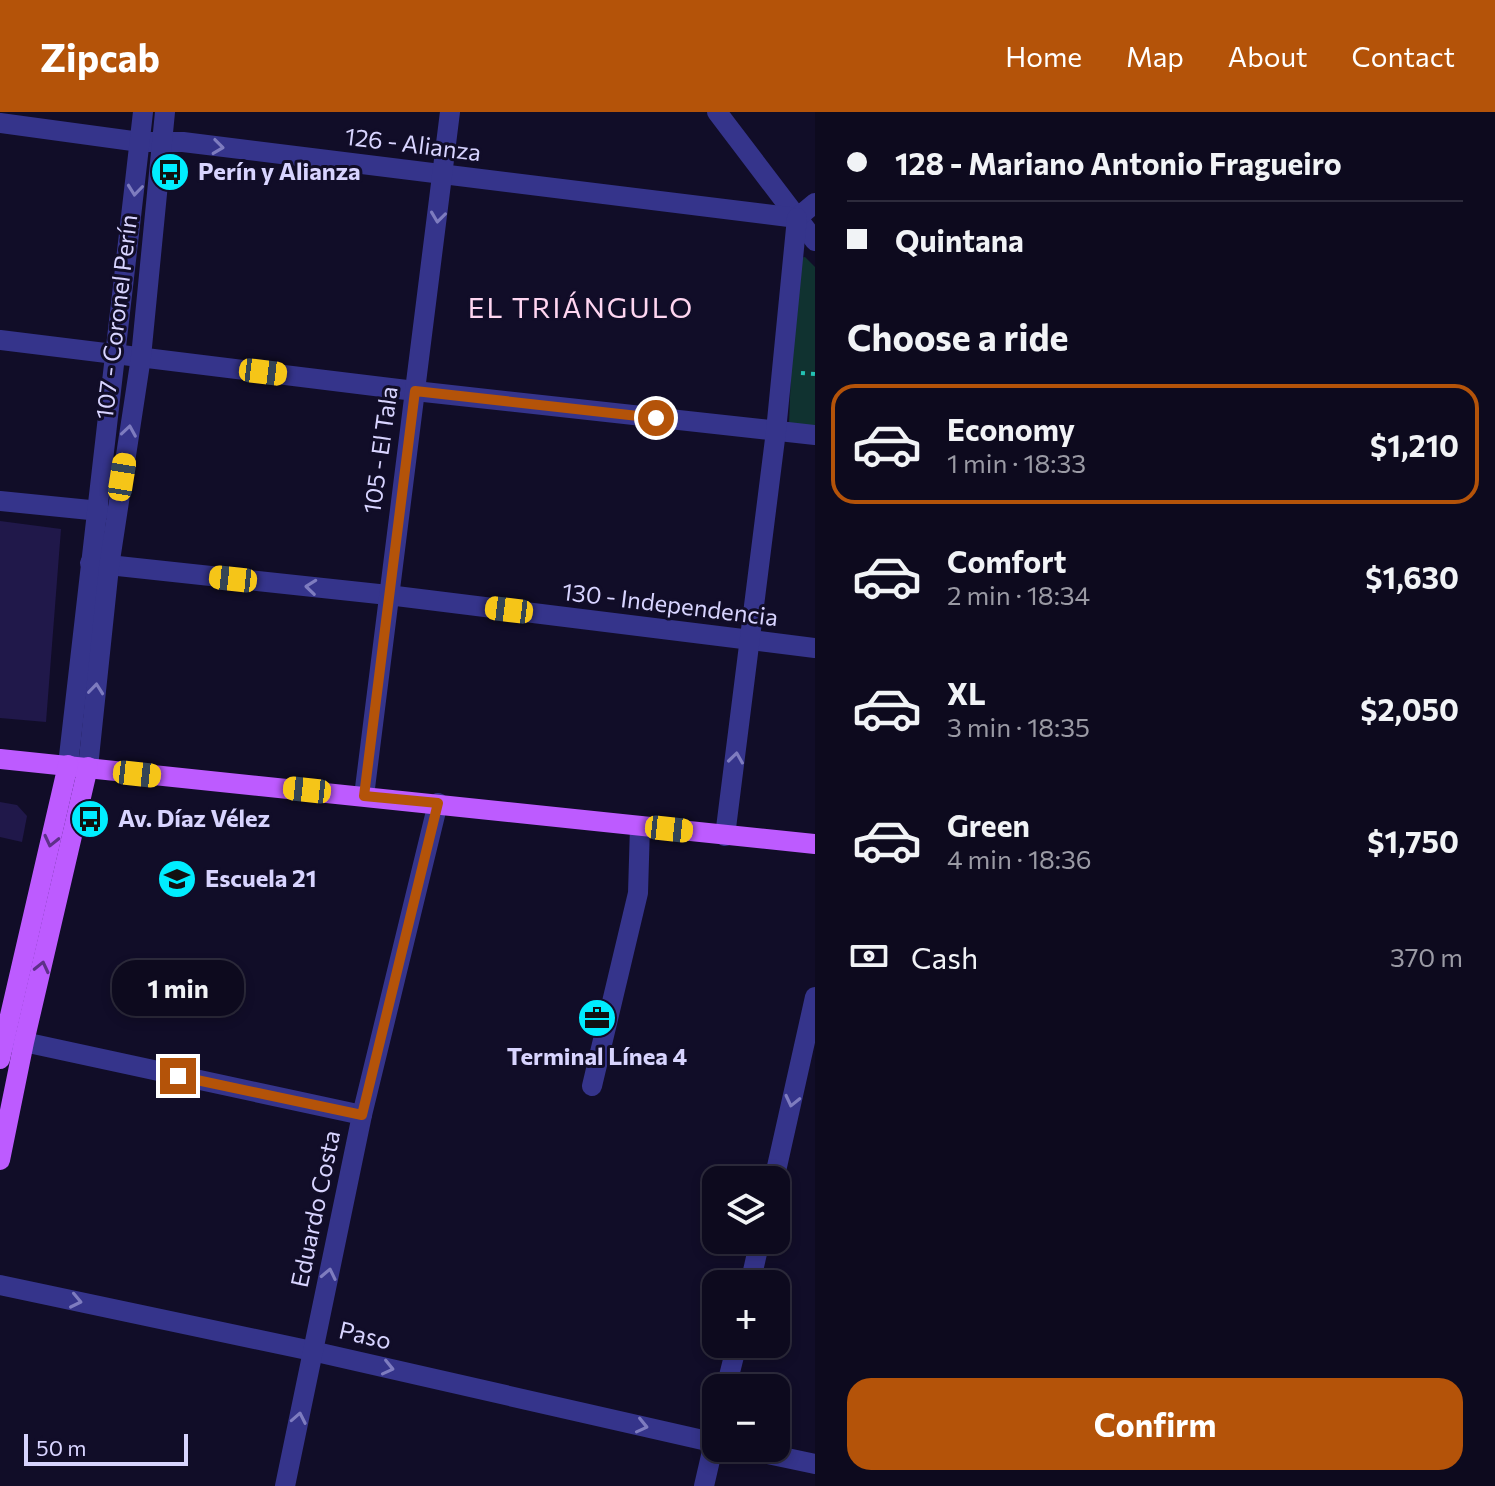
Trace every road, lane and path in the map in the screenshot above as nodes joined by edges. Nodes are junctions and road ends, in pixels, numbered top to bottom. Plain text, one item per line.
1 (143, 112) edge
2 (165, 112) edge
3 (450, 112) edge
4 (717, 112) edge
5 (0, 123) edge
6 (140, 142) junction
7 (162, 145) junction
8 (443, 175) junction
9 (815, 203) edge
10 (797, 218) junction
11 (815, 241) edge
12 (0, 340) edge
13 (117, 355) junction
14 (141, 357) junction
15 (415, 391) junction
16 (776, 431) junction
17 (815, 435) edge
18 (0, 501) edge
19 (100, 511) junction
20 (99, 565) junction
21 (388, 595) junction
22 (751, 642) junction
23 (815, 648) edge
24 (0, 759) edge
25 (78, 766) junction
26 (364, 796) junction
27 (438, 803) junction
28 (640, 826) junction
29 (725, 836) junction
30 (815, 844) edge
31 (815, 997) edge
32 (9, 1048) edge
33 (810, 1048) edge
34 (592, 1086) dead end
35 (362, 1115) junction
36 (0, 1160) edge
37 (778, 1166) edge
38 (0, 1285) edge
39 (312, 1351) junction
40 (702, 1437) edge
41 (790, 1459) edge
42 (710, 1462) edge
43 (815, 1464) edge
44 (285, 1486) edge
45 (704, 1486) edge

1 - 6 street, 107 - Coronel Perín
2 - 7 street, 107 - Coronel Perín
3 - 8 street, 105 - El Tala
4 - 10 street
5 - 6 street, 126 - Alianza
6 - 7 street, 126 - Alianza
6 -> 13 street, 107 - Coronel Perín
7 -> 8 street, 126 - Alianza
7 - 14 street, 107 - Coronel Perín
8 - 10 street, 126 - Alianza
8 -> 15 street, 105 - El Tala
9 - 10 street
10 - 11 street
10 - 16 street
12 - 13 street
13 - 14 street
13 - 19 street, 107 - Coronel Perín
14 - 15 street
20 -> 14 street, 107 - Coronel Perín
15 - 16 street
15 - 21 street, 105 - El Tala
16 - 17 street
16 - 22 street
18 - 19 street
19 - 20 street, 107 - Coronel Perín
21 -> 20 street, 130 - Independencia
20 - 25 street, 107 - Coronel Perín
21 - 22 street, 130 - Independencia
21 - 26 street, 105 - El Tala
22 - 23 street, 130 - Independencia
29 -> 22 street
24 - 25 main road
25 - 26 main road
25 - 32 main road
26 - 27 main road
27 - 28 main road
27 - 35 street, Eduardo Costa
28 - 29 main road
28 - 34 street
29 - 30 main road
31 - 33 street
32 - 35 street
32 - 36 main road
33 -> 37 street
39 -> 35 street, Eduardo Costa
38 -> 39 street, Paso
39 -> 40 street, Paso
44 -> 39 street, Eduardo Costa
41 - 43 street
42 - 45 street

